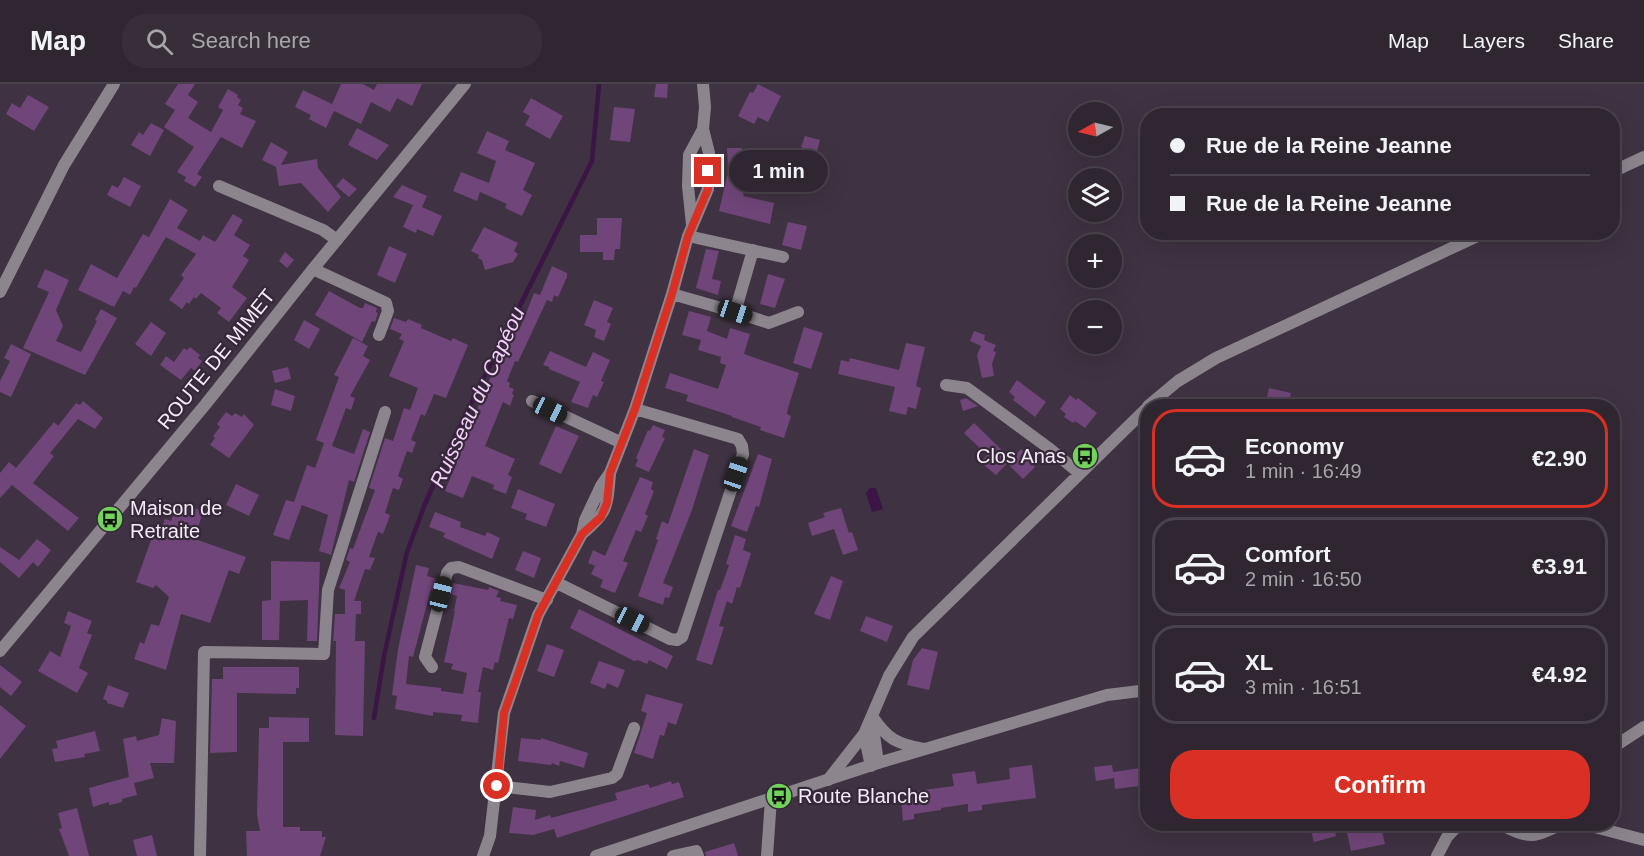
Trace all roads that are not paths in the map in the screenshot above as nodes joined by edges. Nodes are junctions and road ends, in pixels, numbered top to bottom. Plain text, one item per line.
1 (114, 84) edge
2 (703, 84) edge
3 (463, 86) edge
4 (703, 129) junction
5 (1644, 157) edge
6 (1620, 168) edge
7 (219, 186) dead end
8 (688, 186) junction
9 (708, 189) junction
10 (690, 231) junction
11 (337, 240) junction
12 (1469, 240) edge
13 (753, 250) junction
14 (783, 257) dead end
15 (313, 269) junction
16 (0, 292) edge
17 (672, 294) junction
18 (735, 312) junction
19 (798, 312) dead end
20 (379, 334) dead end
21 (946, 385) dead end
22 (1157, 399) edge
23 (532, 401) dead end
24 (635, 409) junction
25 (385, 412) dead end
26 (1140, 415) edge
27 (622, 443) junction
28 (1079, 473) junction
29 (557, 583) junction
30 (547, 600) junction
31 (0, 651) edge
32 (432, 667) dead end
33 (1140, 691) edge
34 (872, 716) junction
35 (1644, 727) edge
36 (634, 728) dead end
37 (864, 734) junction
38 (1620, 743) edge
39 (924, 750) junction
40 (874, 764) junction
41 (828, 780) junction
42 (497, 786) junction
43 (771, 799) junction
44 (1447, 831) edge
45 (1453, 831) edge
46 (1517, 831) edge
47 (1542, 831) edge
48 (1610, 831) edge
49 (490, 836) junction
50 (1447, 837) junction
51 (1644, 840) edge
52 (200, 856) edge
53 (483, 856) edge
54 (493, 856) edge
55 (596, 856) edge
56 (673, 856) edge
57 (698, 856) edge
58 (767, 856) edge
59 (1437, 856) edge

1 - 16 street
2 - 4 street
3 - 11 street, ROUTE DE MIMET
4 - 8 street
4 - 9 street
5 - 6 street
7 - 11 street
8 - 9 street
8 - 10 street
9 - 10 street
10 - 13 street
10 - 17 street
11 - 15 street, ROUTE DE MIMET
12 - 22 street
13 - 14 street
13 - 18 street
15 - 20 street
15 - 31 street, ROUTE DE MIMET
17 - 18 street
17 - 24 street
18 - 19 street
21 - 28 street
23 - 27 street
24 - 27 street
24 - 29 street
25 - 52 street
26 - 28 street
27 - 29 street
28 - 34 street
29 - 30 street
30 - 32 street
30 - 42 street
33 - 39 street
34 - 37 street
34 - 39 street
34 - 40 street
35 - 38 street
36 - 42 street
37 - 40 street
37 - 41 street
39 - 40 street
40 - 41 street
41 - 43 street
42 - 49 street
43 - 55 street
43 - 58 street
44 - 50 street
45 - 50 street
46 - 47 street
48 - 51 street
49 - 53 street
49 - 54 street
50 - 59 street
56 - 57 street

